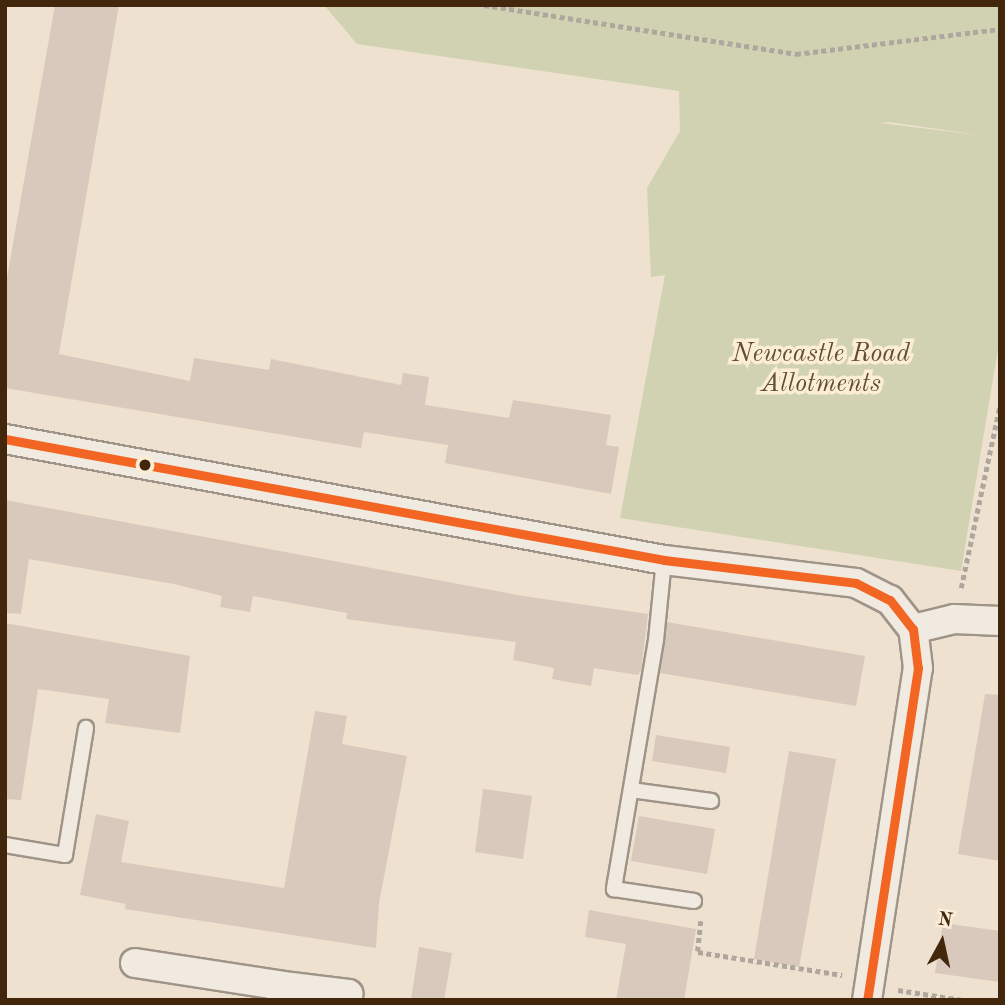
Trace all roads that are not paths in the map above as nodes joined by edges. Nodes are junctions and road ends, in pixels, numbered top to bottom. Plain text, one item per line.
1 (5, 439) edge
2 (664, 560) junction
3 (1000, 621) edge
4 (913, 629) junction
5 (86, 728) dead end
6 (631, 790) junction
7 (711, 801) dead end
8 (5, 845) edge
9 (694, 901) road end
10 (135, 963) dead end
11 (869, 989) edge
12 (282, 993) edge
13 (349, 995) dead end

1 - 2 street
2 - 4 street
2 - 6 lane
3 - 4 street
4 - 11 street
5 - 8 lane
6 - 7 lane
6 - 9 lane
10 - 12 street
12 - 13 street

